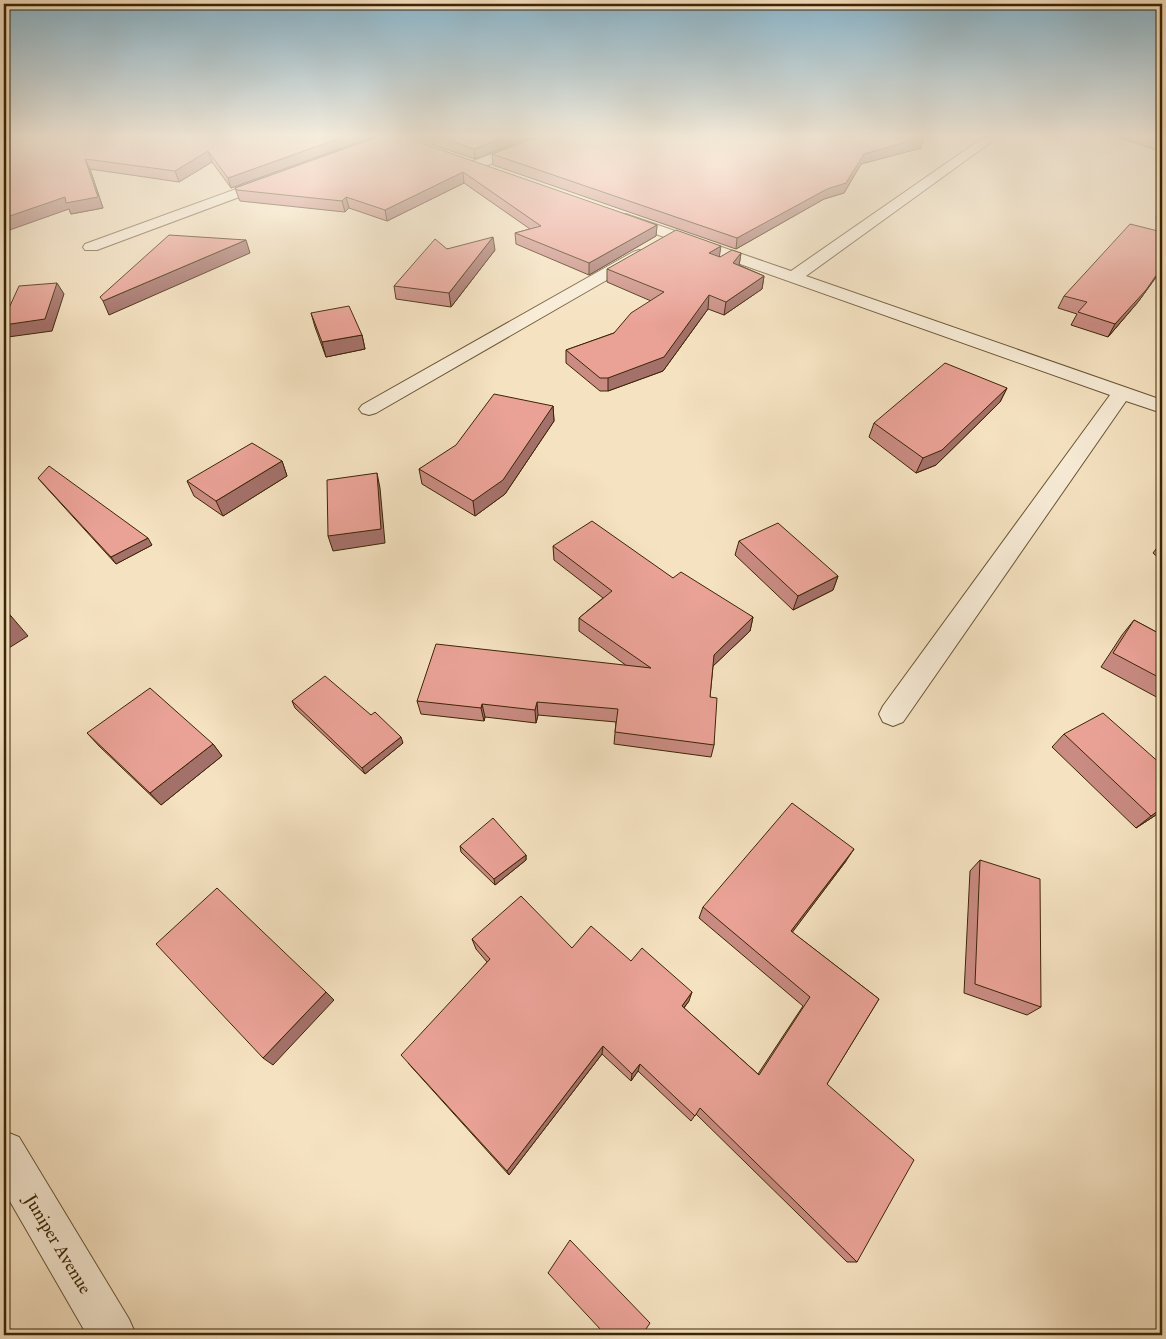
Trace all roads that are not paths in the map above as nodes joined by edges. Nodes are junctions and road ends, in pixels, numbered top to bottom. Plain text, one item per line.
1 (220, 199) edge
2 (904, 199) edge
3 (608, 212) edge
4 (674, 235) junction
5 (91, 247) dead end
6 (794, 277) junction
7 (1122, 392) junction
8 (1162, 408) edge
9 (369, 409) dead end
10 (893, 714) dead end
11 (4, 1152) edge
12 (113, 1335) edge

1 - 5 street
2 - 6 street
3 - 4 street
4 - 6 street
4 - 9 street
6 - 7 street
7 - 8 street
7 - 10 street
11 - 12 street, Juniper Avenue

